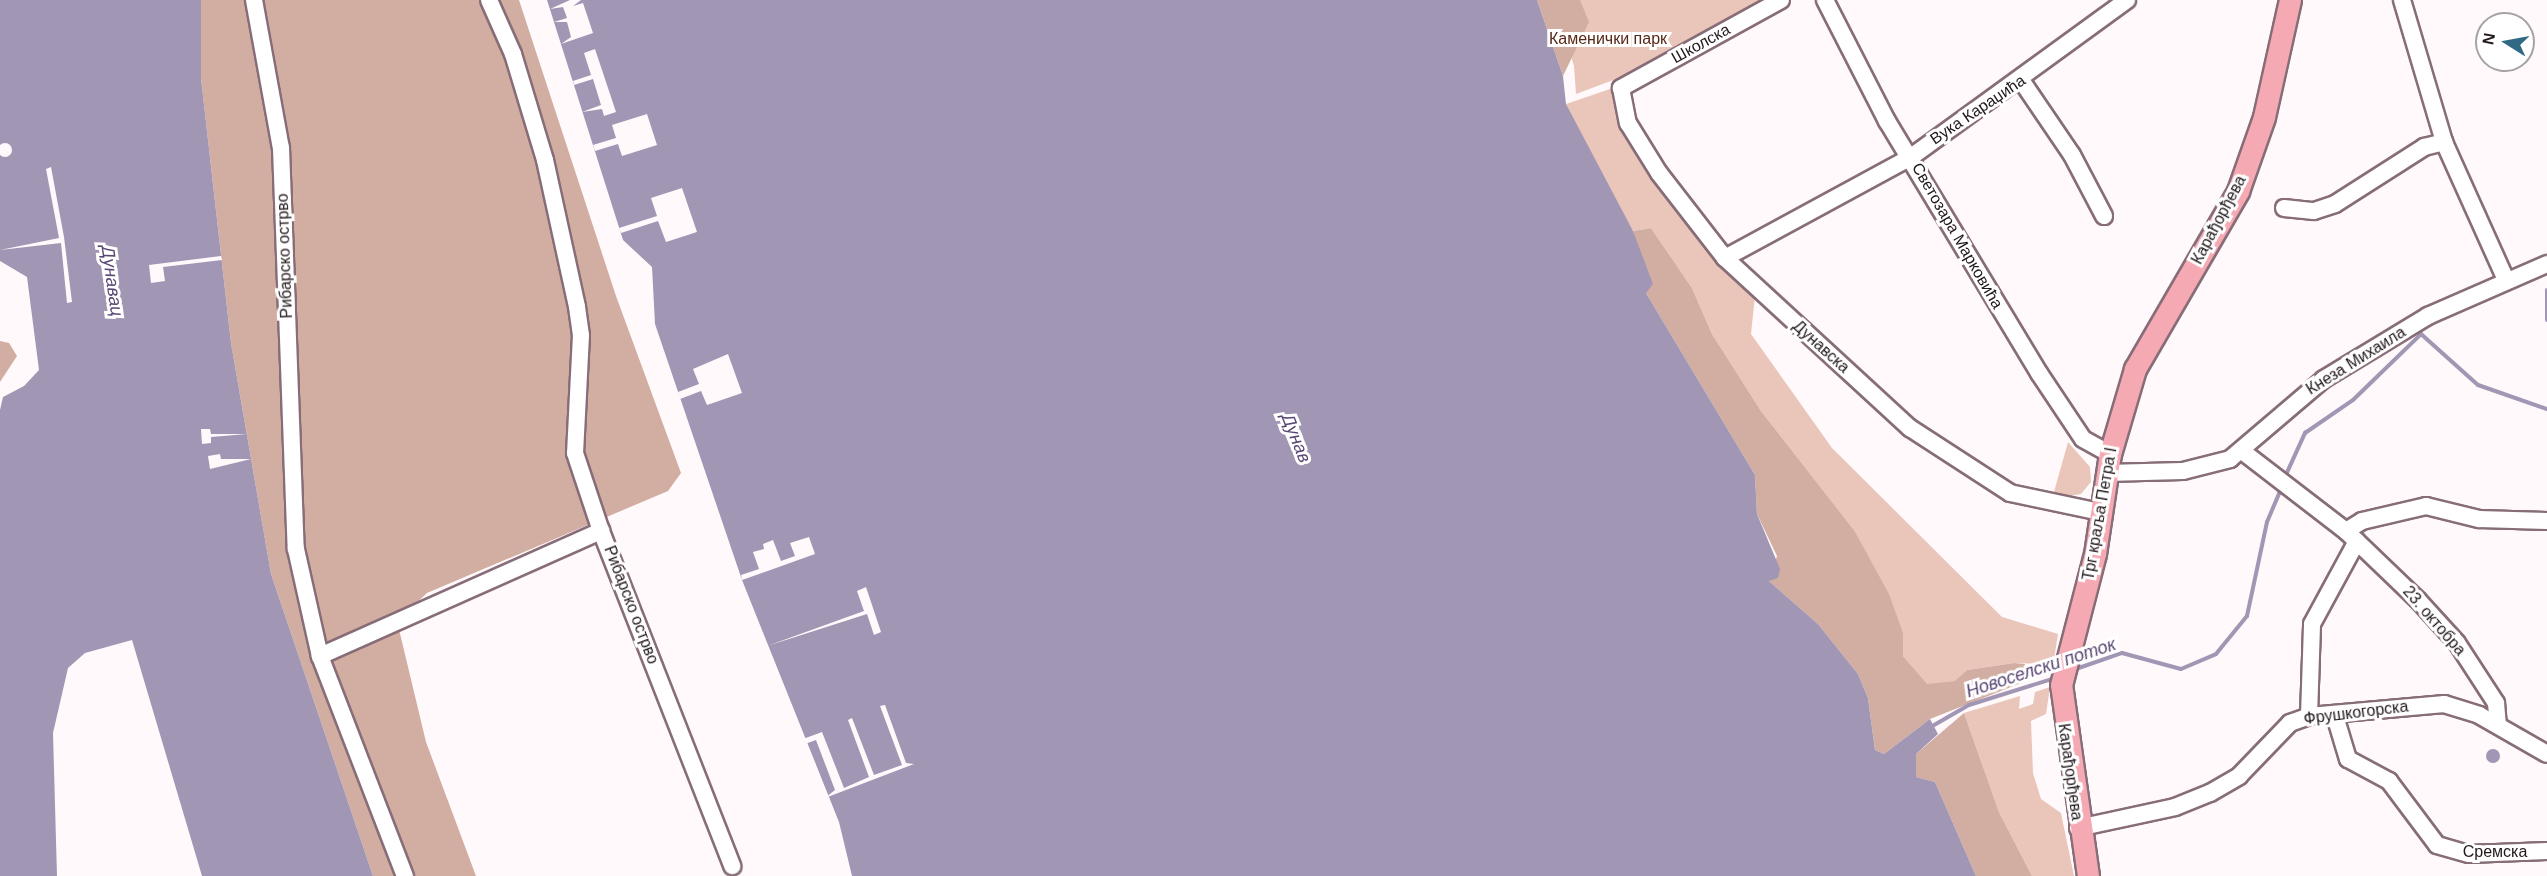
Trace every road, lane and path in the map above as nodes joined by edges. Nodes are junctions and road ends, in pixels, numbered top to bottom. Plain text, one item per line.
1 (254, 0) edge
2 (489, 0) edge
3 (1781, 0) edge
4 (1826, 0) edge
5 (2127, 0) edge
6 (2290, 0) edge
7 (2402, 0) edge
8 (2021, 80) junction
9 (1621, 88) joint
10 (2444, 142) junction
11 (1911, 157) junction
12 (2284, 208) dead end
13 (2104, 216) dead end
14 (1725, 258) junction
15 (2547, 264) edge
16 (2506, 280) junction
17 (2126, 393) joint
18 (2242, 451) junction
19 (2108, 464) junction
20 (2100, 512) junction
21 (2547, 521) edge
22 (601, 531) junction
23 (2352, 536) junction
24 (320, 656) junction
25 (2062, 676) joint
26 (2308, 716) junction
27 (2336, 716) junction
28 (2498, 725) junction
29 (2547, 754) edge
30 (2078, 828) junction
31 (2547, 851) edge
32 (732, 866) dead end
33 (405, 876) edge
34 (2088, 876) edge

1 - 24 street, Рибарско острво
2 - 22 street
3 - 9 street, Школска
4 - 11 street, Светозара Марковића
5 - 8 street, Вука Караџића
6 - 17 main road, Карађорђева
7 - 10 street
8 - 11 street, Вука Караџића
8 - 13 street
9 - 14 street, Дунавска
10 - 12 street
10 - 16 street
11 - 14 street, Вука Караџића
11 - 19 street, Светозара Марковића
14 - 20 street, Дунавска
15 - 16 street, Кнеза Михаила
16 - 18 street, Кнеза Михаила
17 - 19 main road, Трг краља Петра I
18 - 19 street, Кнеза Михаила
18 - 23 street, 23. октобра
19 - 20 main road, Трг краља Петра I
20 - 25 main road, Трг краља Петра I
21 - 23 street
22 - 24 street, Рибарско острво
22 - 32 street, Рибарско острво
23 - 26 street
23 - 28 street, 23. октобра
24 - 33 street, Рибарско острво
25 - 30 main road, Карађорђева
26 - 27 street, Фрушкогорска
26 - 30 street, Фрушкогорска
27 - 28 street, Фрушкогорска
27 - 31 street, Сремска
28 - 29 street, Фрушкогорска
30 - 34 main road, Карађорђева

